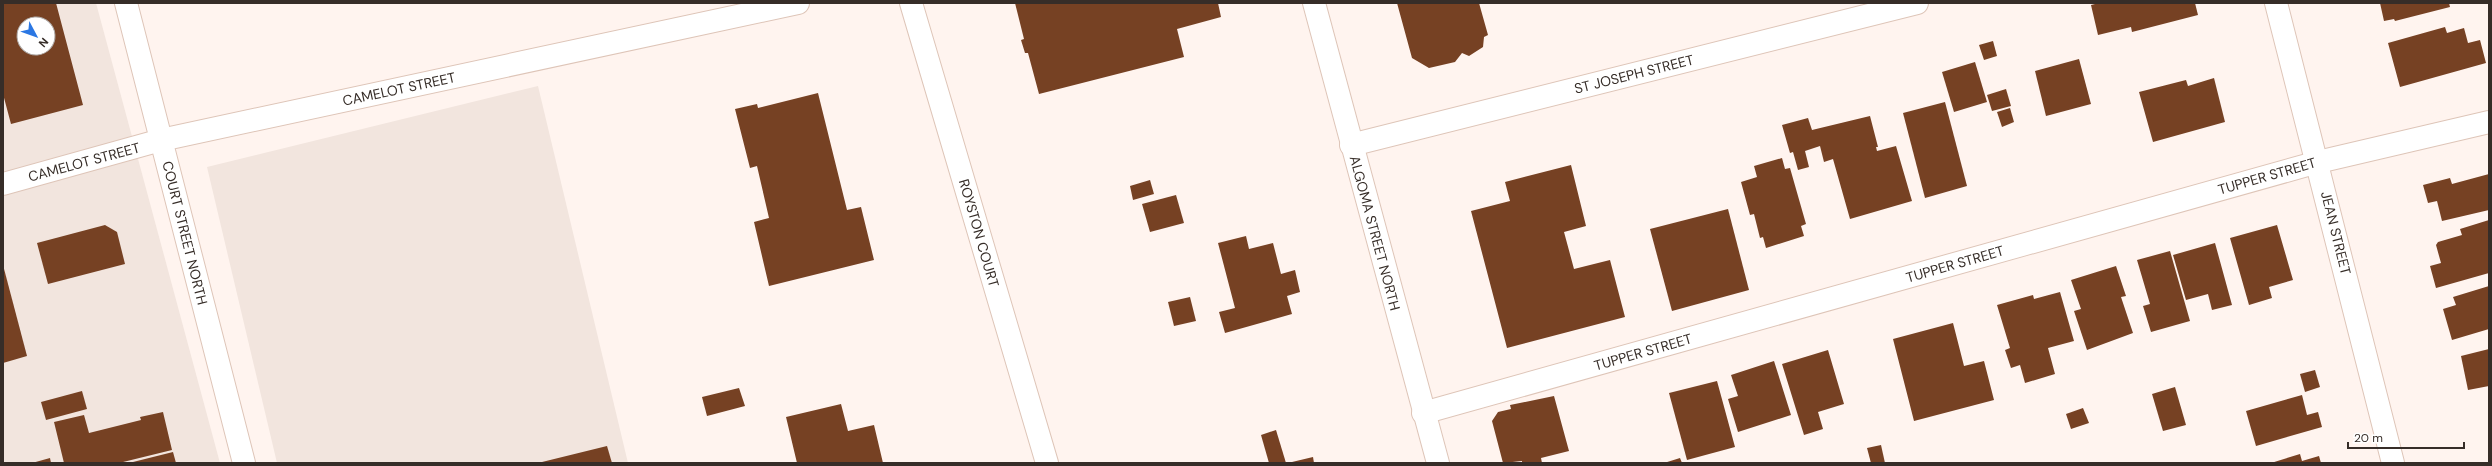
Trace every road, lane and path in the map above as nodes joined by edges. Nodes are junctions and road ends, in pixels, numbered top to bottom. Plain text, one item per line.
1 (126, 3) edge
2 (798, 3) edge
3 (911, 3) edge
4 (1314, 3) edge
5 (1917, 3) edge
6 (2276, 3) edge
7 (2489, 122) edge
8 (161, 140) junction
9 (1351, 145) junction
10 (2318, 162) junction
11 (3, 184) edge
12 (1423, 413) junction
13 (244, 463) edge
14 (1047, 463) edge
15 (1438, 463) edge
16 (2393, 463) edge

1 - 8 street, COURT STREET NORTH
2 - 8 street, CAMELOT STREET
3 - 14 street, ROYSTON COURT
4 - 9 street, ALGOMA STREET NORTH
5 - 9 street, ST JOSEPH STREET
6 - 10 street, JEAN STREET
7 - 10 street, TUPPER STREET
8 - 11 street, CAMELOT STREET
8 - 13 street, COURT STREET NORTH
9 - 12 street, ALGOMA STREET NORTH
10 - 12 street, TUPPER STREET
10 - 16 street, JEAN STREET
12 - 15 street, ALGOMA STREET NORTH

